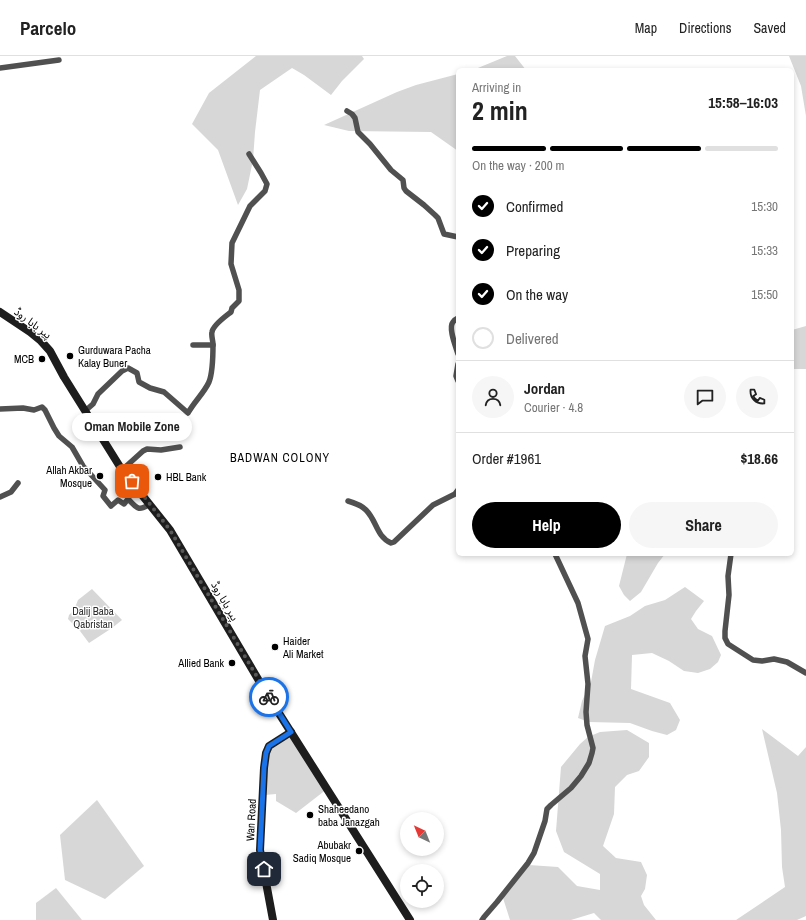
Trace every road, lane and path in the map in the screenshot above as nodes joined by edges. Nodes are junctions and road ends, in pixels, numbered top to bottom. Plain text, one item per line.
1 (59, 60) dead end
2 (0, 68) edge
3 (348, 111) dead end
4 (249, 154) dead end
5 (456, 237) edge
6 (0, 312) edge
7 (456, 319) edge
8 (193, 345) dead end
9 (213, 345) junction
10 (456, 348) edge
11 (0, 409) edge
12 (85, 411) junction
13 (180, 447) dead end
14 (122, 470) junction
15 (18, 484) dead end
16 (456, 493) edge
17 (0, 497) edge
18 (348, 501) dead end
19 (150, 504) junction
20 (556, 556) edge
21 (731, 556) edge
22 (806, 673) edge
23 (291, 732) junction
24 (273, 920) edge
25 (410, 920) edge
26 (482, 920) edge

1 - 2 street
3 - 5 street
4 - 9 street
6 - 12 main road, پیر بابا روڈ
7 - 10 street
8 - 9 street
9 - 12 street
11 - 19 street
12 - 14 main road, پیر بابا روڈ
13 - 14 street
14 - 19 main road, پیر بابا روڈ
15 - 17 street
16 - 18 street
19 - 23 main road, پیر بابا روڈ
20 - 26 street
21 - 22 street
23 - 24 main road, Wan Road
23 - 25 main road, پیر بابا روڈ

